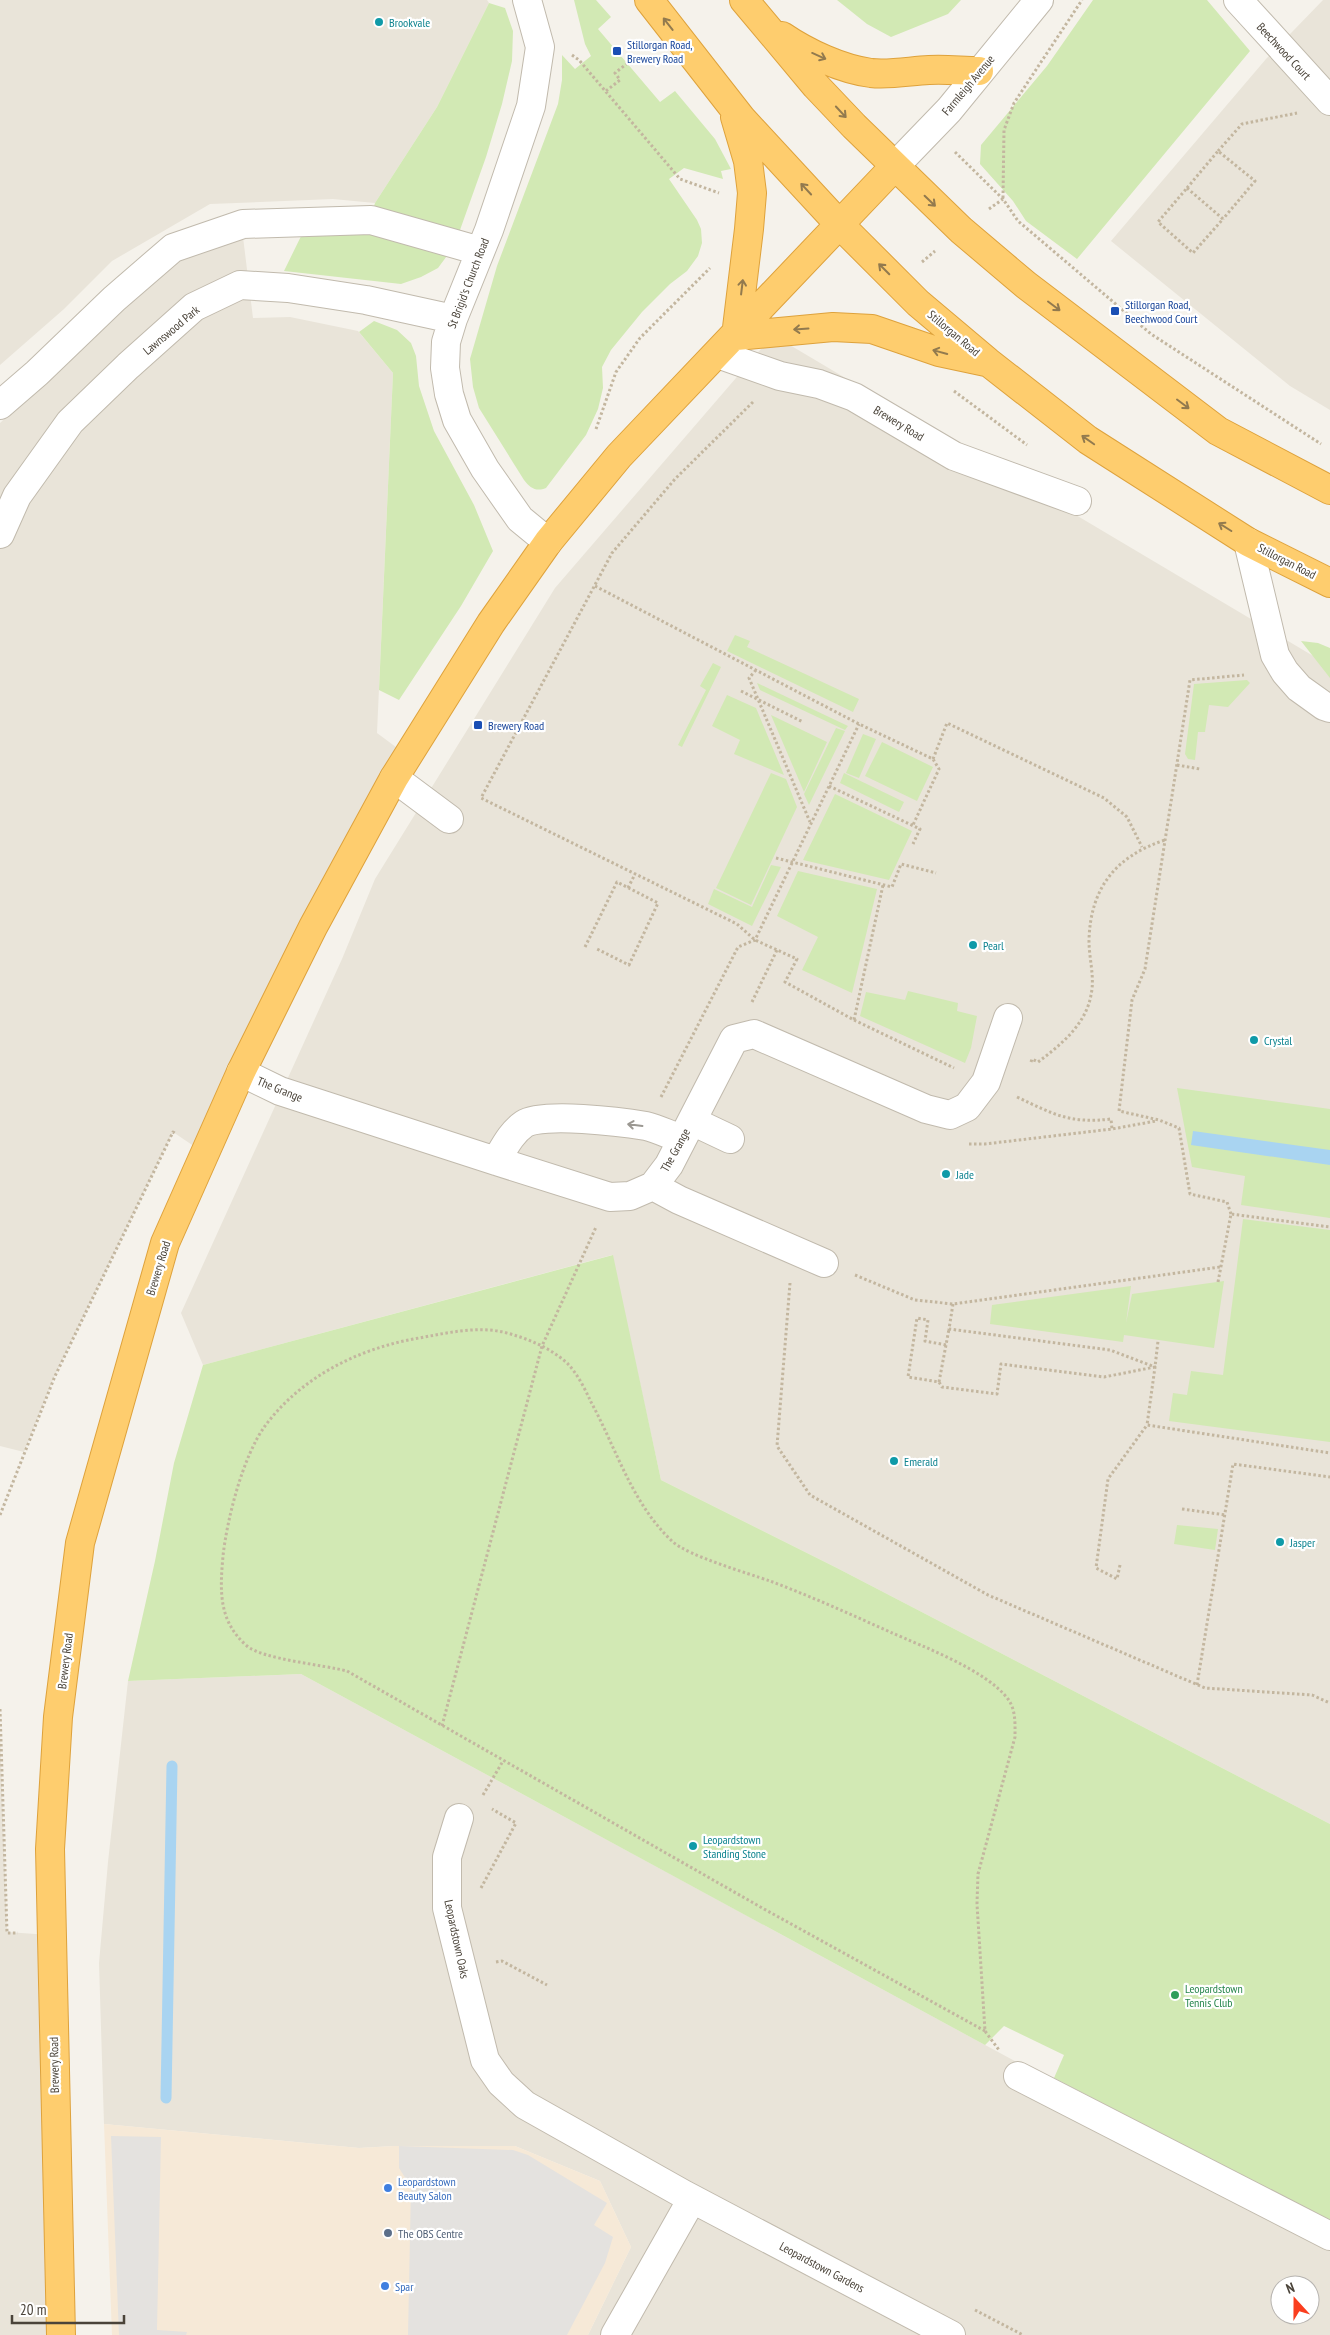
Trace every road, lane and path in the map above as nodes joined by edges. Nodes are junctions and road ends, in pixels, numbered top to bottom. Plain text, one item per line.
1 (526, 0) edge
2 (649, 0) edge
3 (744, 0) edge
4 (1039, 0) edge
5 (1082, 0) edge
6 (1238, 0) edge
7 (762, 22) junction
8 (540, 47) junction
9 (629, 62) dead end
10 (979, 71) junction
11 (606, 91) junction
12 (1330, 101) edge
13 (730, 104) junction
14 (1304, 112) dead end
15 (1218, 151) junction
16 (894, 167) junction
17 (973, 169) dead end
18 (1187, 188) junction
19 (722, 194) dead end
20 (1002, 199) junction
21 (989, 209) dead end
22 (1223, 219) junction
23 (840, 225) junction
24 (480, 251) junction
25 (716, 261) dead end
26 (453, 319) junction
27 (727, 345) junction
28 (988, 362) junction
29 (780, 376) junction
30 (948, 386) dead end
31 (0, 405) edge
32 (592, 434) dead end
33 (1323, 446) dead end
34 (1030, 447) dead end
35 (1330, 490) edge
36 (1077, 502) dead end
37 (0, 534) edge
38 (548, 542) junction
39 (1248, 542) junction
40 (1330, 583) edge
41 (594, 586) junction
42 (756, 670) junction
43 (1244, 675) dead end
44 (741, 691) dead end
45 (758, 700) junction
46 (1330, 708) edge
47 (803, 722) dead end
48 (859, 724) junction
49 (933, 759) junction
50 (1177, 765) junction
51 (1200, 769) dead end
52 (394, 778) junction
53 (829, 786) junction
54 (449, 819) dead end
55 (811, 823) junction
56 (912, 825) junction
57 (1166, 840) junction
58 (913, 844) dead end
59 (1142, 847) junction
60 (776, 858) dead end
61 (792, 861) junction
62 (936, 872) dead end
63 (635, 874) junction
64 (883, 885) junction
65 (628, 888) junction
66 (755, 940) junction
67 (585, 947) dead end
68 (595, 948) dead end
69 (776, 950) junction
70 (1008, 1018) dead end
71 (854, 1020) junction
72 (734, 1039) junction
73 (1028, 1066) dead end
74 (241, 1072) junction
75 (986, 1082) junction
76 (1017, 1088) dead end
77 (1159, 1120) junction
78 (646, 1126) junction
79 (182, 1127) dead end
80 (687, 1130) junction
81 (730, 1139) dead end
82 (496, 1161) junction
83 (653, 1186) junction
84 (610, 1197) junction
85 (1231, 1214) junction
86 (1330, 1227) edge
87 (798, 1252) junction
88 (824, 1263) joint
89 (1220, 1267) junction
90 (1218, 1282) dead end
91 (953, 1304) junction
92 (949, 1329) junction
93 (1158, 1340) dead end
94 (946, 1345) junction
95 (542, 1346) junction
96 (1155, 1367) junction
97 (939, 1382) junction
98 (1147, 1425) junction
99 (1330, 1453) edge
100 (1330, 1477) edge
101 (1182, 1509) dead end
102 (0, 1515) edge
103 (1226, 1515) junction
104 (1120, 1565) dead end
105 (1197, 1685) junction
106 (1330, 1703) edge
107 (0, 1709) edge
108 (442, 1726) junction
109 (503, 1761) junction
110 (486, 1806) dead end
111 (469, 1810) joint
112 (477, 1895) dead end
113 (17, 1924) dead end
114 (17, 1933) junction
115 (51, 1935) junction
116 (17, 1942) dead end
117 (490, 1964) dead end
118 (547, 1985) dead end
119 (985, 2031) junction
120 (485, 2060) joint
121 (1018, 2076) joint
122 (692, 2199) junction
123 (1330, 2236) edge
124 (973, 2310) dead end
125 (61, 2335) edge
126 (615, 2335) edge
127 (952, 2335) edge
128 (1023, 2335) edge

1 - 8 street, St Brigid's Church Road
13 -> 2 highway, Stillorgan Road
3 - 7 highway
4 - 10 street, Farmleigh Avenue
5 - 20 path
6 - 12 street, Beechwood Court
7 -> 10 highway
7 -> 16 highway
8 - 11 path
8 - 24 street, St Brigid's Church Road
9 - 11 path
10 - 16 street, Farmleigh Avenue
11 - 19 path
23 -> 13 highway, Stillorgan Road
27 -> 13 highway
14 - 15 path
15 - 18 path
15 - 22 path
16 - 23 highway, Brewery Road
16 -> 35 highway
17 - 20 path
18 - 22 path
18 - 22 path
20 - 21 path
20 - 33 path
23 - 27 highway, Brewery Road
28 -> 23 highway, Stillorgan Road
24 - 26 street, St Brigid's Church Road
24 - 31 street
25 - 32 path
26 - 37 street, Lawnswood Park
26 - 38 street, St Brigid's Church Road
28 -> 27 highway
27 - 29 street, Brewery Road
27 - 38 highway, Brewery Road
39 -> 28 highway, Stillorgan Road
29 - 36 street, Brewery Road
29 - 41 path
30 - 34 path
38 - 52 highway, Brewery Road
39 - 40 highway, Stillorgan Road
39 - 46 street
41 - 42 path
41 - 63 path
42 - 45 path
42 - 48 path
43 - 50 path
44 - 45 path
45 - 47 path
45 - 55 path
48 - 49 path
48 - 53 path
49 - 56 path
49 - 59 path
50 - 51 path
50 - 57 path
52 - 54 street
52 - 74 highway, Brewery Road
53 - 55 path
53 - 56 path
55 - 61 path
56 - 58 path
57 - 59 path
57 - 77 path
59 - 73 path
60 - 61 path
61 - 64 path
61 - 66 path
62 - 64 path
63 - 65 path
63 - 66 path
64 - 71 path
65 - 67 path
65 - 68 path
66 - 69 path
66 - 78 path
69 - 71 path
69 - 72 path
70 - 75 street
71 - 75 path
72 - 75 street
72 - 80 street, The Grange
74 - 82 street, The Grange
74 - 115 highway, Brewery Road
76 - 77 path
77 - 85 path
78 - 80 street
78 -> 82 street
79 - 102 path
80 - 81 street
80 - 83 street, The Grange
82 - 84 street, The Grange
83 - 84 street, The Grange
83 - 87 street
84 - 95 path
85 - 86 path
85 - 89 path
87 - 88 street
87 - 105 path
88 - 91 path
89 - 90 path
89 - 91 path
91 - 92 path
92 - 94 path
92 - 96 path
93 - 96 path
94 - 97 path
94 - 97 path
95 - 108 path
95 - 108 path
95 - 119 path
96 - 97 path
96 - 98 path
98 - 99 path
98 - 104 path
100 - 103 path
101 - 103 path
103 - 105 path
105 - 106 path
107 - 114 path
108 - 109 path
109 - 111 path
109 - 119 path
110 - 112 path
111 - 120 street, Leopardstown Oaks
113 - 114 path
114 - 115 path
114 - 116 path
115 - 125 highway, Brewery Road
117 - 118 path
119 - 121 path
120 - 122 street, Leopardstown Gardens
121 - 123 street
122 - 126 street
122 - 127 street, Leopardstown Gardens
124 - 128 path

